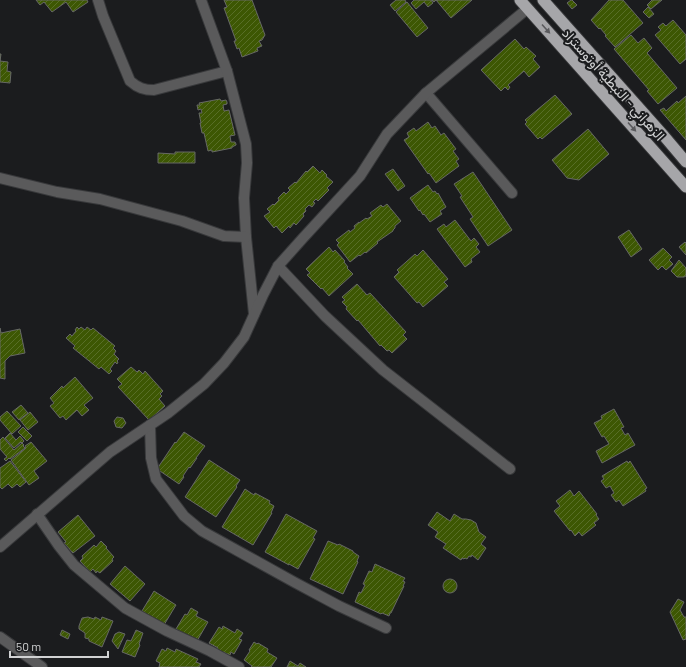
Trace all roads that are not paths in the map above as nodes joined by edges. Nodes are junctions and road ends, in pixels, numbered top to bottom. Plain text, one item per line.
1 (98, 0) edge
2 (201, 0) edge
3 (544, 0) edge
4 (524, 4) edge
5 (227, 70) junction
6 (426, 93) junction
7 (686, 162) edge
8 (0, 178) edge
9 (686, 187) edge
10 (512, 193) dead end
11 (246, 237) junction
12 (278, 266) junction
13 (254, 314) junction
14 (150, 426) junction
15 (510, 469) dead end
16 (37, 514) junction
17 (0, 547) edge
18 (386, 628) dead end
19 (0, 637) edge
20 (42, 667) edge
21 (239, 667) edge

1 - 5 street
2 - 5 street
3 - 7 highway, الزهراني - النبطية أوتوستراد
4 - 6 street
4 -> 9 highway, الزهراني - النبطية أوتوستراد
5 - 11 street
6 - 10 street
6 - 12 street
8 - 11 street
11 - 13 street
12 - 13 street
12 - 15 street
13 - 14 street
14 - 16 street
14 - 18 street
16 - 17 street
16 - 21 street
19 - 20 street

